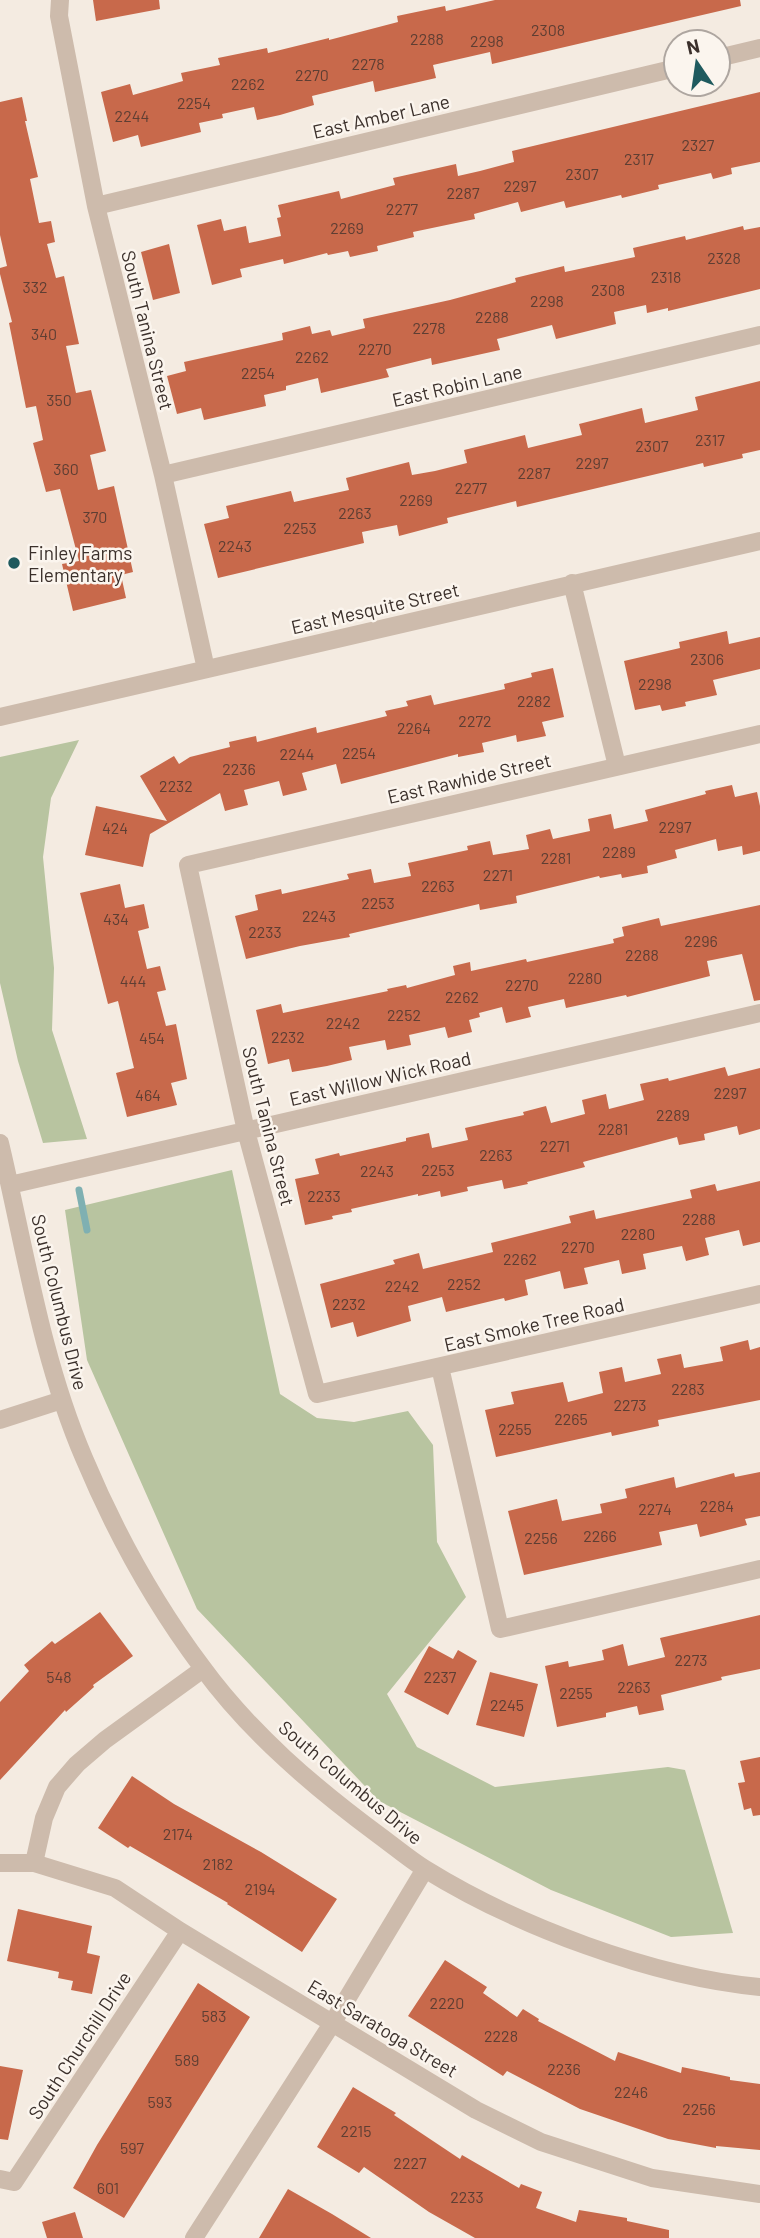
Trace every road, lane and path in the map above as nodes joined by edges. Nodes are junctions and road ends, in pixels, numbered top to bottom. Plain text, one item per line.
1 (60, 0) edge
2 (760, 48) edge
3 (732, 55) edge
4 (662, 71) edge
5 (96, 206) junction
6 (760, 335) edge
7 (163, 475) junction
8 (760, 541) edge
9 (572, 583) junction
10 (206, 669) junction
11 (0, 718) edge
12 (760, 734) edge
13 (617, 766) junction
14 (188, 865) joint
15 (760, 1013) edge
16 (246, 1131) junction
17 (0, 1143) edge
18 (10, 1185) junction
19 (760, 1294) edge
20 (440, 1367) junction
21 (317, 1394) joint
22 (62, 1400) junction
23 (0, 1420) edge
24 (760, 1569) edge
25 (203, 1669) junction
26 (0, 1863) edge
27 (34, 1863) junction
28 (425, 1869) junction
29 (180, 1931) junction
30 (760, 1987) edge
31 (333, 2022) junction
32 (7, 2180) edge
33 (760, 2194) edge
34 (194, 2238) edge

1 - 5 street, South Tanina Street
2 - 3 street
4 - 5 street, East Amber Lane
5 - 7 street, South Tanina Street
6 - 7 street, East Robin Lane
7 - 10 street, South Tanina Street
8 - 9 street, East Mesquite Street
9 - 10 street, East Mesquite Street
9 - 13 street
10 - 11 street, East Mesquite Street
12 - 13 street, East Rawhide Street
13 - 14 street, East Rawhide Street
14 - 16 street, South Tanina Street
15 - 16 street, East Willow Wick Road
16 - 18 street, East Willow Wick Road
16 - 21 street, South Tanina Street
17 - 18 street, South Columbus Drive
18 - 22 street, South Columbus Drive
19 - 20 street, East Smoke Tree Road
20 - 21 street, East Smoke Tree Road
20 - 24 street
22 - 23 street
22 - 25 street, South Columbus Drive
25 - 27 street
25 - 28 street, South Columbus Drive
26 - 27 street, East Saratoga Street
27 - 29 street, East Saratoga Street
28 - 30 street
28 - 31 street, South Columbus Drive
29 - 31 street, East Saratoga Street
29 - 32 street, South Churchill Drive
31 - 33 street, East Saratoga Street
31 - 34 street, South Columbus Drive

